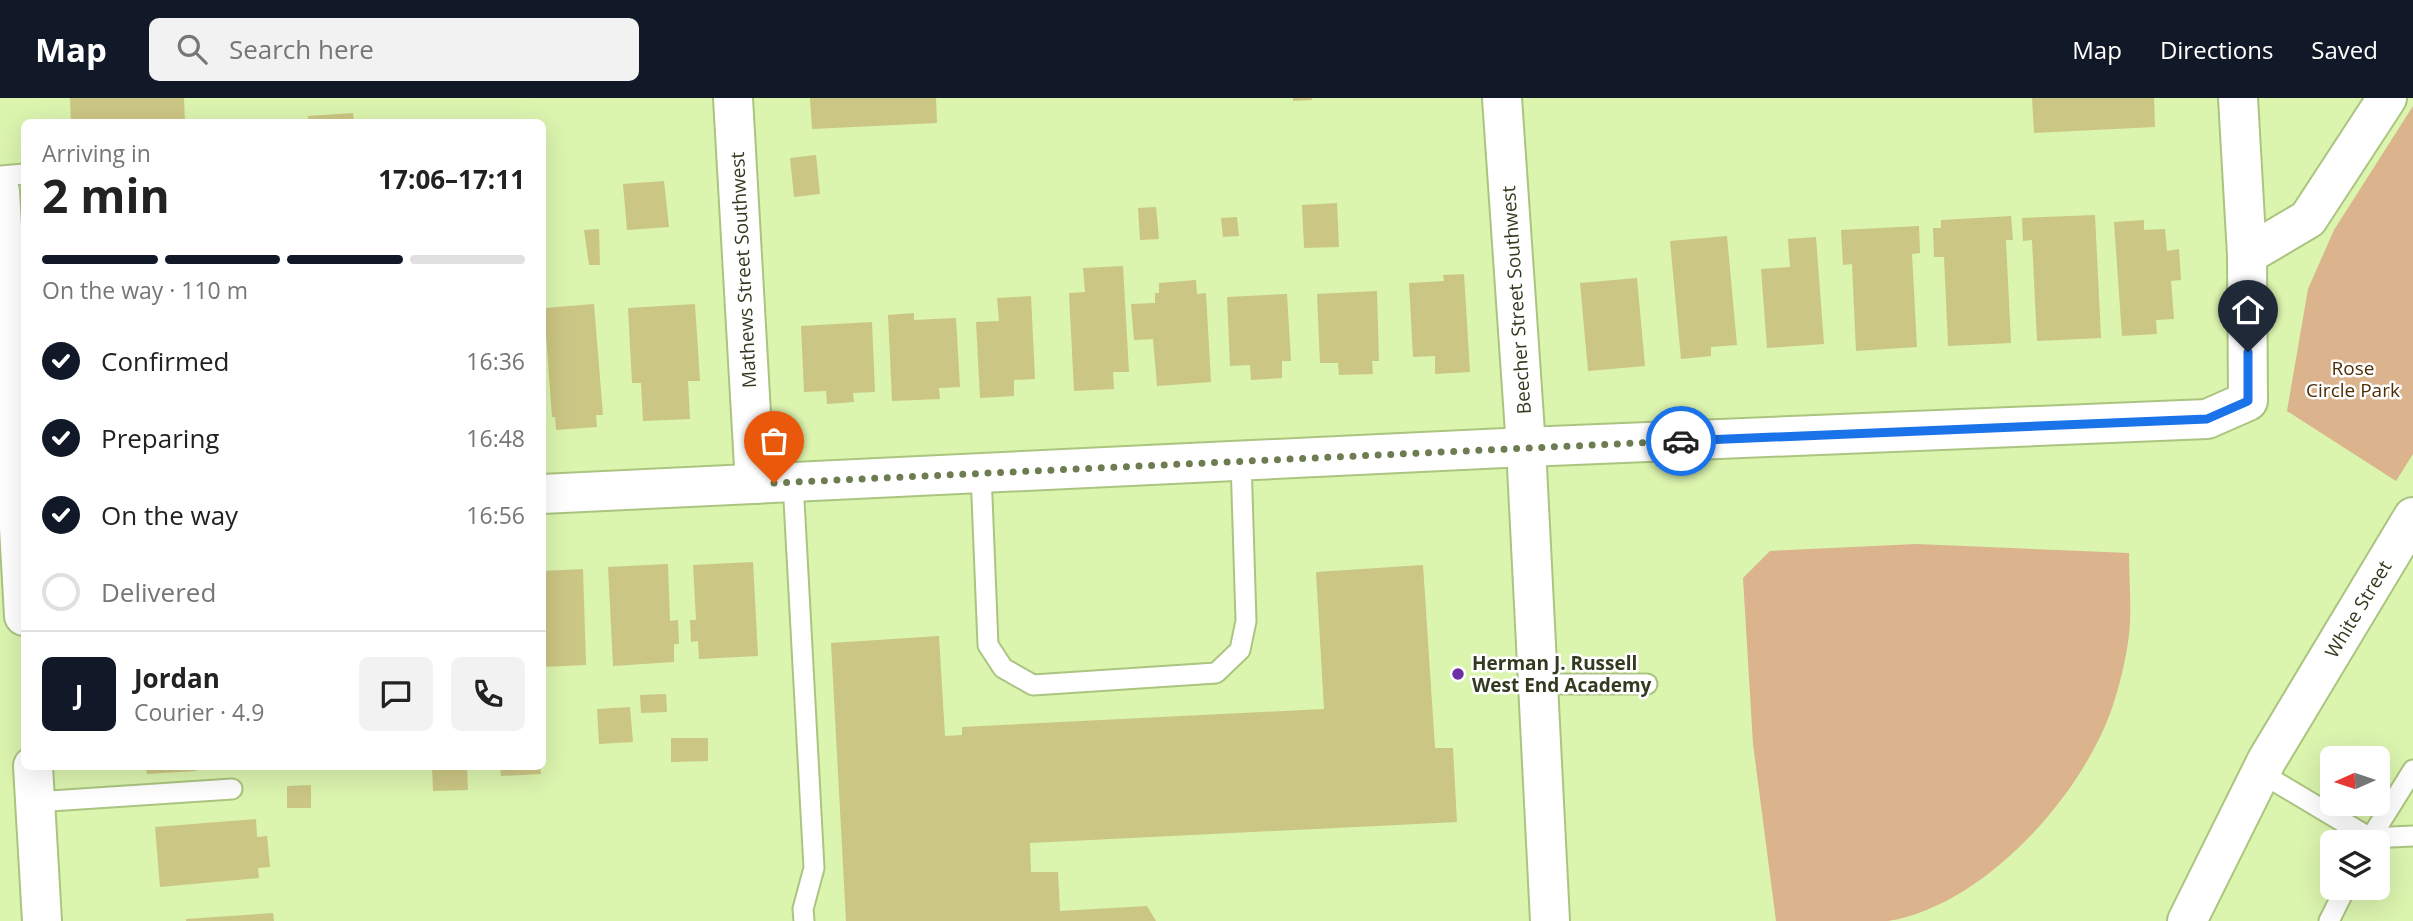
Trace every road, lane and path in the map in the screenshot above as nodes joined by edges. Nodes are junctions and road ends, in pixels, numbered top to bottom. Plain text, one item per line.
1 (733, 98) edge
2 (1502, 98) edge
3 (2238, 98) edge
4 (2387, 98) edge
5 (21, 174) edge
6 (0, 176) edge
7 (0, 191) edge
8 (2248, 255) junction
9 (1527, 447) junction
10 (1241, 460) junction
11 (981, 473) junction
12 (793, 482) junction
13 (755, 484) junction
14 (546, 494) edge
15 (2413, 517) edge
16 (15, 520) edge
17 (21, 584) edge
18 (1538, 684) junction
19 (1647, 684) dead end
20 (2413, 770) edge
21 (2261, 773) junction
22 (34, 784) edge
23 (232, 789) dead end
24 (2353, 830) edge
25 (2375, 830) edge
26 (2413, 836) edge
27 (2390, 838) edge
28 (2340, 900) edge
29 (1543, 912) edge
30 (799, 917) edge
31 (42, 921) edge
32 (2187, 921) edge
33 (2329, 921) edge

1 - 13 street, Mathews Street Southwest
2 - 9 street, Beecher Street Southwest
3 - 8 street
4 - 8 street
5 - 6 lane
7 - 16 street
8 - 9 street
9 - 10 street
9 - 18 street, Beecher Street Southwest
10 - 11 street
10 - 11 lane
11 - 12 street
12 - 13 street
12 - 30 lane
13 - 14 street
15 - 21 street, White Street
16 - 17 street
18 - 19 lane
18 - 29 street, Beecher Street Southwest
20 - 25 lane
21 - 24 lane
21 - 32 street, White Street
22 - 23 lane
22 - 31 street
26 - 27 lane
28 - 33 lane

